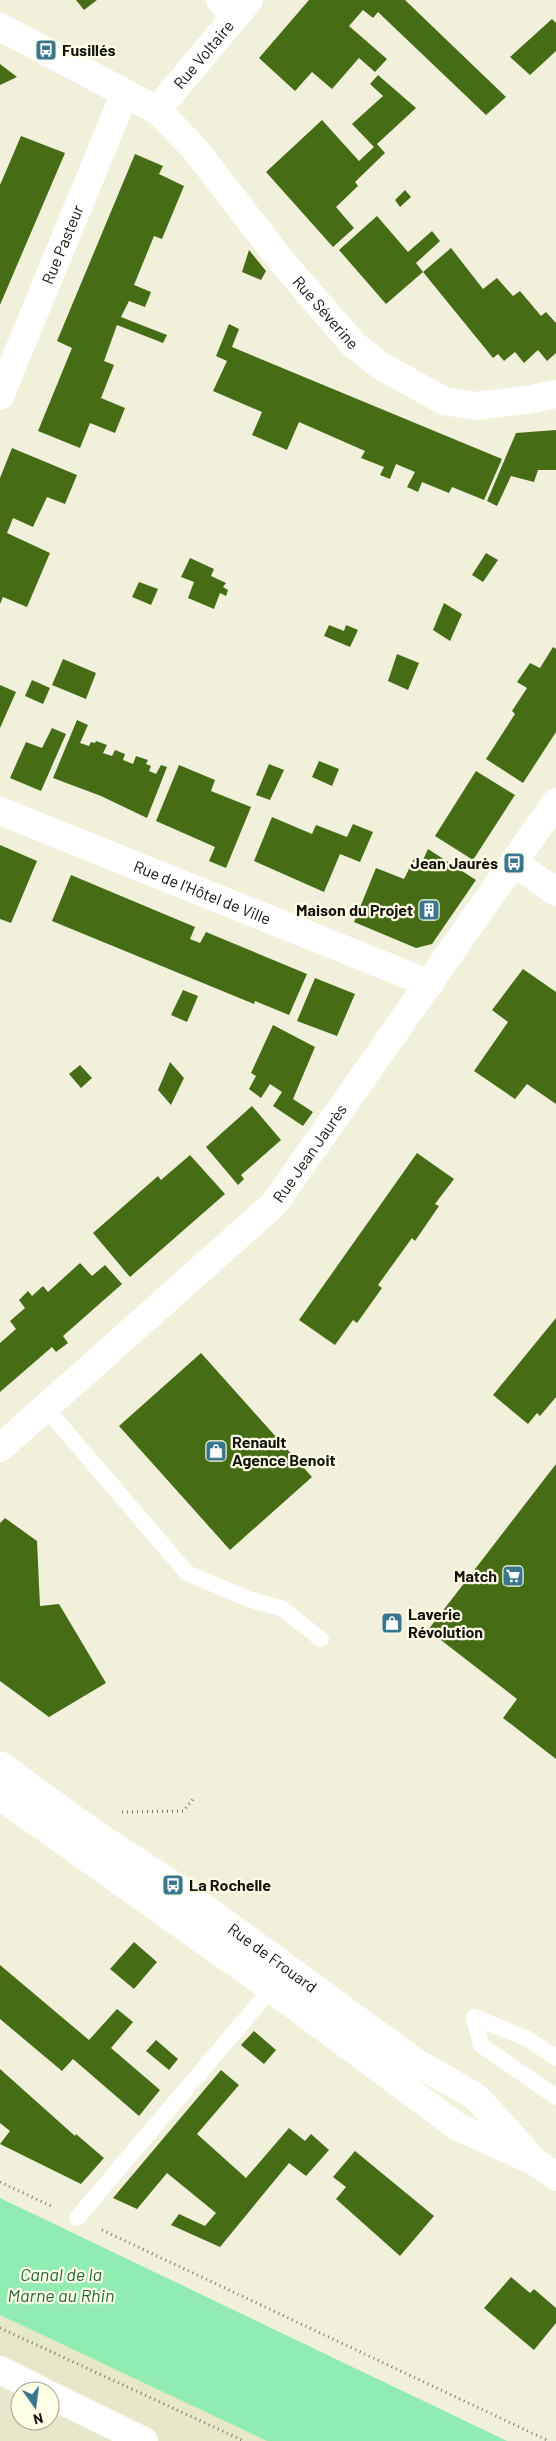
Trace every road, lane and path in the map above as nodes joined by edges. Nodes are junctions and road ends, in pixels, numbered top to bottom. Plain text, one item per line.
1 (234, 6) edge
2 (0, 27) edge
3 (125, 93) junction
4 (157, 110) junction
5 (556, 394) edge
6 (0, 396) edge
7 (556, 802) edge
8 (0, 811) edge
9 (514, 863) junction
10 (556, 892) edge
11 (430, 984) junction
12 (45, 1407) junction
13 (0, 1448) edge
14 (321, 1639) dead end
15 (0, 1765) edge
16 (0, 1796) edge
17 (280, 1979) junction
18 (556, 2058) edge
19 (556, 2098) edge
20 (545, 2169) edge
21 (0, 2182) edge
22 (77, 2218) junction
23 (0, 2328) edge
24 (0, 2370) edge
25 (22, 2381) edge
26 (60, 2400) edge
27 (144, 2441) edge
28 (244, 2441) edge
29 (549, 2441) edge

1 - 4 street, Rue Voltaire
2 - 3 street, Rue Séverine
3 - 4 street, Rue Séverine
3 - 6 street, Rue Pasteur
4 - 5 street, Rue Séverine
7 - 9 street, Rue Jean Jaurès
8 - 11 street, Rue de l'Hôtel de Ville
9 - 10 street
9 - 11 street, Rue Jean Jaurès
11 - 12 street, Rue Jean Jaurès
12 - 13 street, Rue Jean Jaurès
12 - 14 lane
15 - 17 street, Rue de Frouard
16 - 17 street, Rue de Frouard
17 - 20 street, Rue de Frouard
17 - 22 lane
18 - 19 lane
21 - 22 path
22 - 29 path
23 - 28 path
24 - 25 street
26 - 27 street

